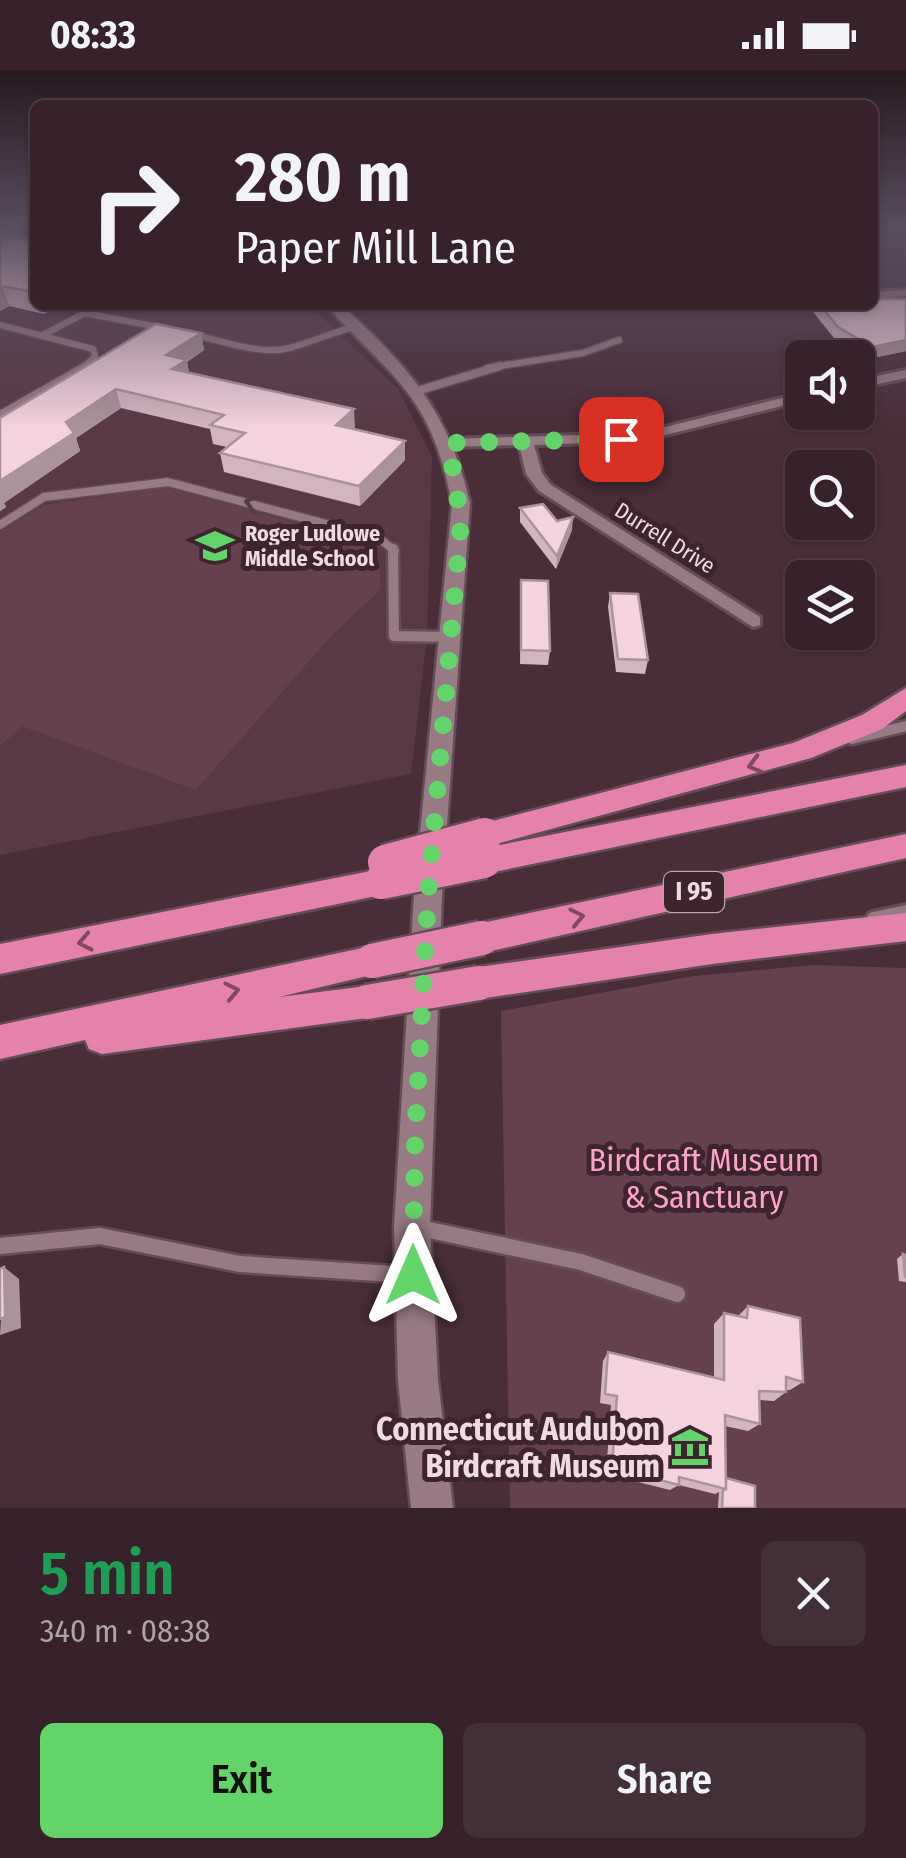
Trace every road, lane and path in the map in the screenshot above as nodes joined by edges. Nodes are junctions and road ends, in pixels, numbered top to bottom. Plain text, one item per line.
1 (90, 310) edge
2 (339, 310) edge
3 (84, 313) junction
4 (0, 325) edge
5 (357, 326) junction
6 (43, 335) junction
7 (619, 340) dead end
8 (906, 374) edge
9 (875, 380) edge
10 (417, 391) junction
11 (785, 401) edge
12 (0, 414) edge
13 (449, 443) junction
14 (526, 443) junction
15 (0, 525) edge
16 (753, 621) dead end
17 (452, 637) junction
18 (906, 697) edge
19 (906, 726) edge
20 (801, 751) junction
21 (906, 776) edge
22 (906, 846) edge
23 (484, 848) junction
24 (906, 911) edge
25 (906, 927) edge
26 (712, 950) junction
27 (0, 959) edge
28 (0, 1042) edge
29 (0, 1050) edge
30 (412, 1227) junction
31 (0, 1246) edge
32 (413, 1275) junction
33 (676, 1294) dead end
34 (432, 1508) edge

1 - 3 lane
2 - 5 street
3 - 5 lane
3 - 6 lane
4 - 6 lane
5 - 10 street
6 - 12 lane
7 - 10 lane
8 - 9 street
10 - 13 street
11 - 14 street
13 - 14 street
13 - 17 street
14 - 16 street, Durrell Drive
17 -> 15 lane
17 - 30 street
18 - 20 highway
19 - 20 lane
20 -> 23 highway
21 - 23 highway
28 -> 22 highway, I 95, bridge
23 -> 27 highway, bridge
24 - 26 lane
25 - 26 highway
26 - 29 highway, bridge
30 - 32 street
30 - 33 lane
31 - 32 lane
32 - 34 street

